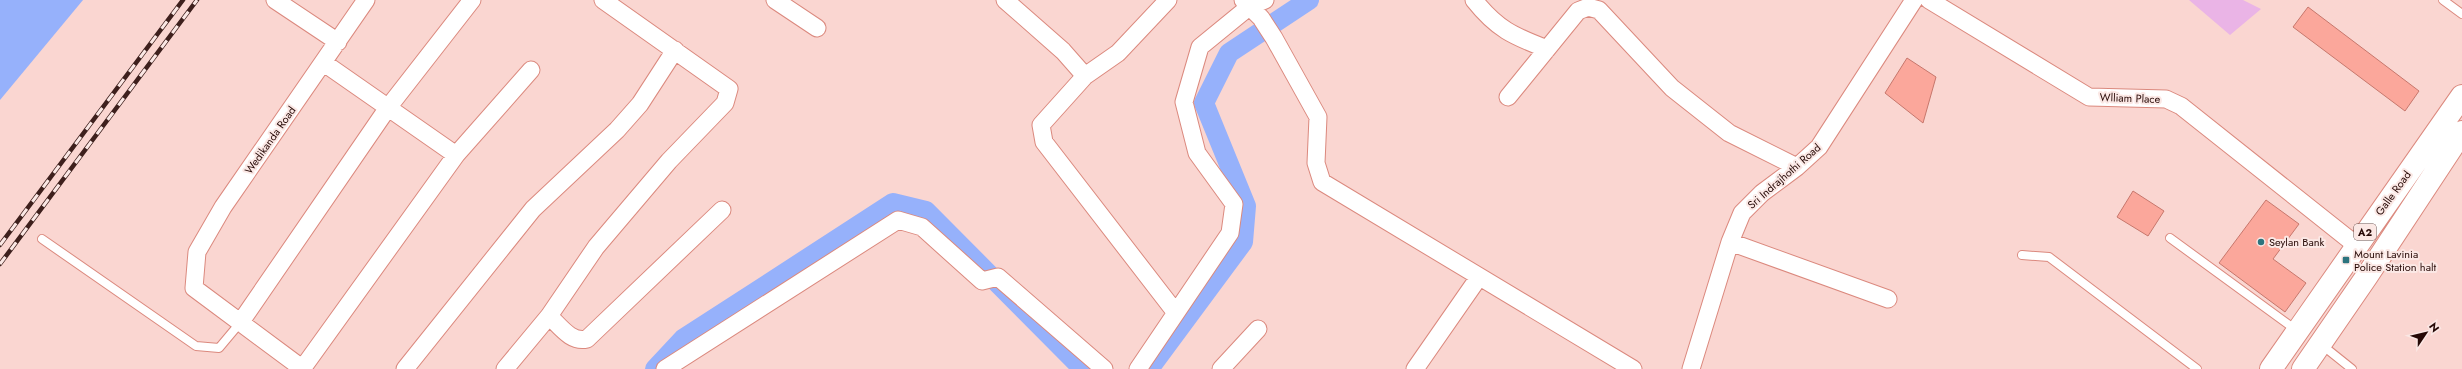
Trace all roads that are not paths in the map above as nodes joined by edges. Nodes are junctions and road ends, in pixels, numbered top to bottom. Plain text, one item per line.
1 (275, 0) edge
2 (366, 0) edge
3 (472, 0) edge
4 (603, 0) edge
5 (775, 0) edge
6 (1005, 0) edge
7 (1168, 0) edge
8 (1265, 0) edge
9 (1474, 0) edge
10 (1914, 0) edge
11 (1929, 0) edge
12 (2443, 0) edge
13 (1251, 8) edge
14 (2462, 14) edge
15 (817, 28) dead end
16 (338, 42) junction
17 (1547, 49) junction
18 (675, 50) junction
19 (324, 63) junction
20 (531, 70) dead end
21 (1085, 76) junction
22 (1508, 96) dead end
23 (2462, 96) edge
24 (387, 109) junction
25 (2458, 142) edge
26 (456, 155) junction
27 (1797, 167) junction
28 (722, 210) dead end
29 (2170, 238) dead end
30 (42, 239) dead end
31 (1730, 242) junction
32 (2356, 245) junction
33 (2022, 255) dead end
34 (1479, 277) junction
35 (1888, 299) dead end
36 (1176, 313) junction
37 (549, 316) junction
38 (240, 323) junction
39 (1258, 329) dead end
40 (2297, 331) junction
41 (2321, 345) junction
42 (303, 369) edge
43 (405, 369) edge
44 (505, 369) edge
45 (665, 369) edge
46 (1104, 369) edge
47 (1138, 369) edge
48 (1221, 369) edge
49 (1415, 369) edge
50 (1633, 369) edge
51 (1691, 369) edge
52 (2197, 369) edge
53 (2271, 369) edge
54 (2303, 369) edge
55 (2352, 369) edge

1 - 16 street
2 - 16 street, Wedikanda Road
3 - 24 street
4 - 18 street
5 - 15 street
6 - 21 street
7 - 21 street
8 - 13 street
9 - 17 street
10 - 27 street, Sri Indrajhothi Road
11 - 32 street, Wlliam Place
12 - 14 lane
13 - 34 street
13 - 36 street
16 - 19 street, Wedikanda Road
17 - 22 street
17 - 27 street
18 - 37 street
18 - 43 street
19 - 24 street
19 - 38 street, Wedikanda Road
20 - 26 street
21 - 36 street
23 - 32 highway, Galle Road / A2
24 - 26 street
24 - 38 street
25 - 41 highway, A2
26 - 42 street
27 - 31 street, Sri Indrajhothi Road
28 - 37 street
29 - 40 lane
30 - 38 lane
31 - 35 street
31 - 51 street, Sri Indrajhothi Road
32 - 40 highway, Galle Road / A2
33 - 52 lane
34 - 49 street
34 - 50 street
36 - 47 street
37 - 44 street
38 - 42 street
39 - 48 street
40 - 53 highway, Galle Road / A2
41 - 54 highway, A2
41 - 55 lane
45 - 46 street

